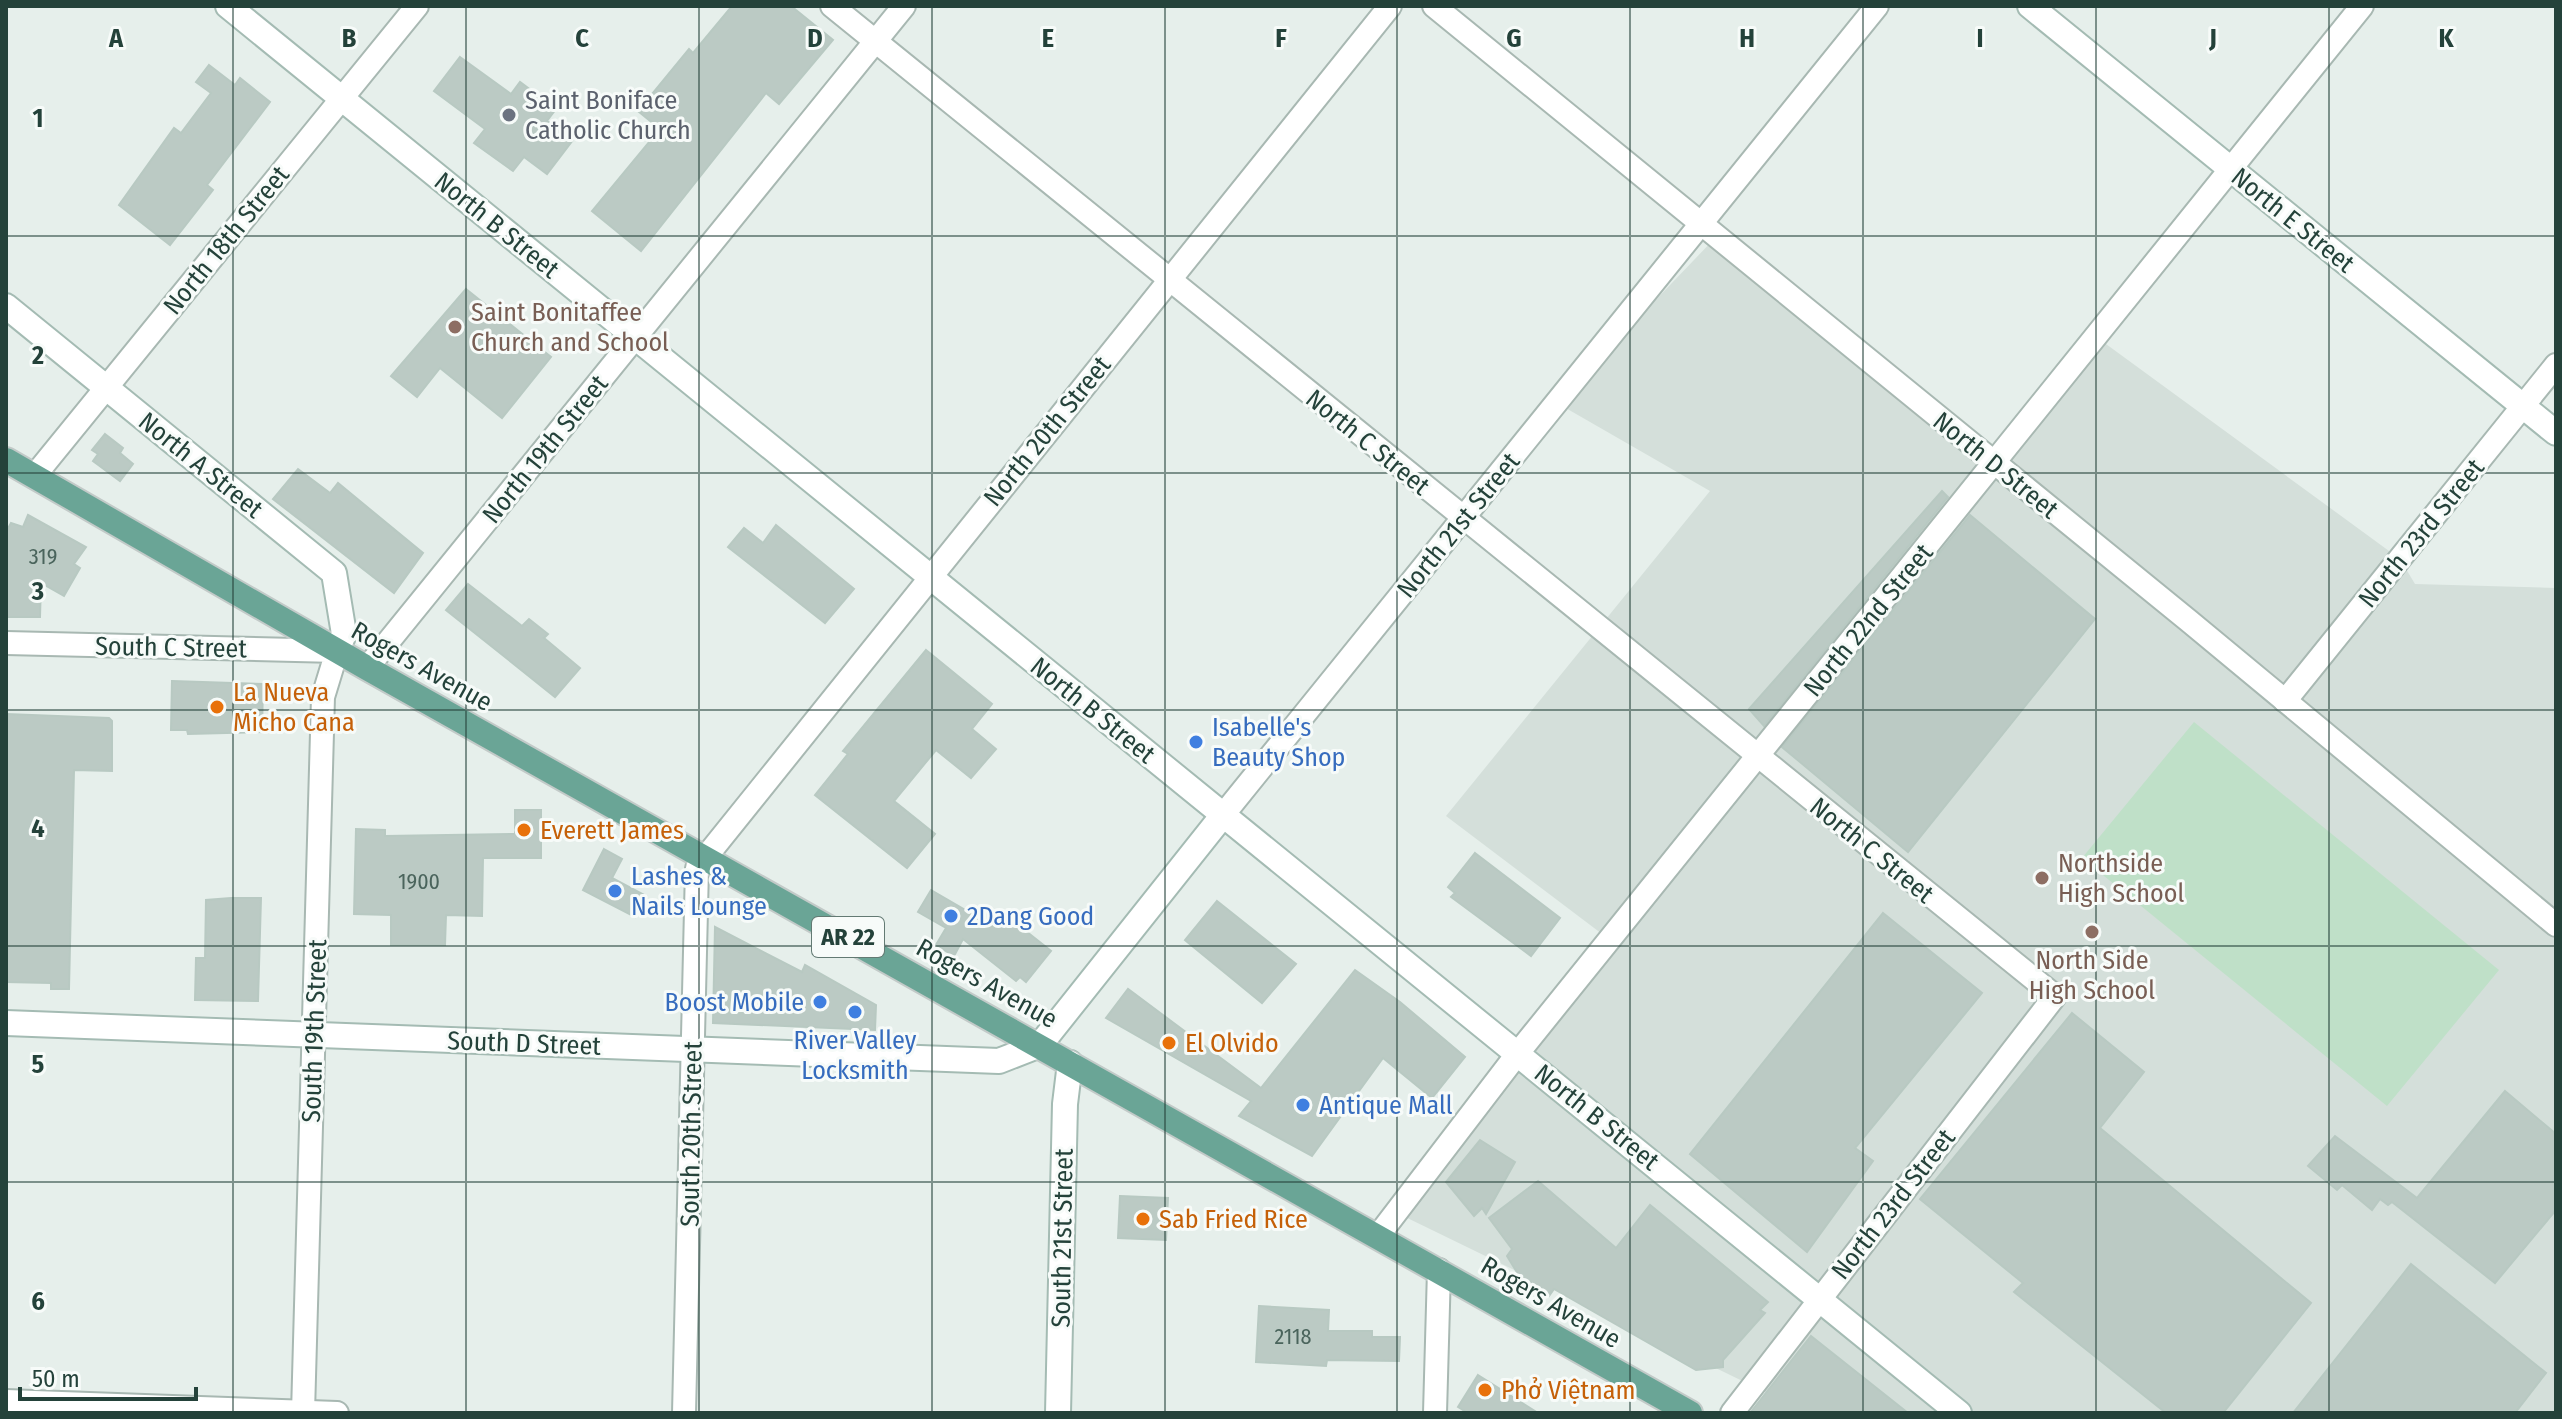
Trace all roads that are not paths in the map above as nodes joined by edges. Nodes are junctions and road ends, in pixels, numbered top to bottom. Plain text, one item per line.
1 (228, 6) edge
2 (417, 6) edge
3 (832, 6) edge
4 (904, 6) edge
5 (1390, 6) edge
6 (1434, 6) edge
7 (1877, 6) edge
8 (2030, 6) edge
9 (2362, 6) edge
10 (876, 41) junction
11 (341, 98) junction
12 (2231, 170) junction
13 (1701, 225) junction
14 (1169, 280) junction
15 (6, 306) edge
16 (636, 338) junction
17 (2556, 365) edge
18 (106, 388) junction
19 (2522, 406) junction
20 (2556, 433) edge
21 (6, 460) edge
22 (1994, 463) junction
23 (36, 474) junction
24 (1463, 519) junction
25 (930, 577) junction
26 (6, 643) edge
27 (337, 651) junction
28 (367, 668) junction
29 (2285, 701) junction
30 (1758, 758) junction
31 (1223, 815) junction
32 (706, 857) junction
33 (2556, 925) edge
34 (2055, 996) joint
35 (6, 1023) edge
36 (314, 1034) junction
37 (1040, 1045) junction
38 (691, 1050) junction
39 (1518, 1053) junction
40 (1070, 1063) junction
41 (1378, 1236) junction
42 (1439, 1270) junction
43 (1821, 1298) junction
44 (6, 1401) edge
45 (303, 1412) edge
46 (337, 1413) edge
47 (684, 1413) edge
48 (1058, 1413) edge
49 (1435, 1413) edge
50 (1690, 1413) edge
51 (1732, 1413) edge
52 (1959, 1413) edge

1 - 11 street, North B Street
2 - 11 street, North 18th Street
3 - 10 street, North C Street
4 - 10 street, North 19th Street
5 - 14 street, North 20th Street
6 - 13 street, North D Street
7 - 13 street, North 21st Street
8 - 12 street, North E Street
9 - 12 street, North 22nd Street
10 - 14 street, North C Street
10 - 16 street, North 19th Street
11 - 16 street, North B Street
11 - 18 street, North 18th Street
12 - 19 street, North E Street
12 - 22 street, North 22nd Street
13 - 22 street, North D Street
13 - 24 street, North 21st Street
14 - 24 street, North C Street
14 - 25 street, North 20th Street
15 - 18 street, North A Street
16 - 25 street, North B Street
16 - 28 street, North 19th Street
17 - 19 street, North 23rd Street
18 - 23 street, North 18th Street
18 - 27 street, North A Street
19 - 20 street, North E Street
19 - 29 street, North 23rd Street
21 - 23 main road, Rogers Avenue / AR 22
22 - 29 street, North D Street
22 - 30 street, North 22nd Street
23 - 27 main road, Rogers Avenue / AR 22
24 - 30 street, North C Street
24 - 31 street, North 21st Street
25 - 31 street, North B Street
25 - 32 street, North 20th Street
26 - 27 street, South C Street
27 - 28 main road, Rogers Avenue / AR 22
27 - 36 street, South 19th Street
28 - 32 main road, Rogers Avenue / AR 22
29 - 33 street, North D Street
30 - 34 street, North C Street
30 - 39 street, North 22nd Street
31 - 37 street, North 21st Street
31 - 39 street, North B Street
32 - 37 main road, Rogers Avenue / AR 22
32 - 38 street, South 20th Street
34 - 43 street, North 23rd Street
35 - 36 street, South D Street
36 - 38 street, South D Street
36 - 45 street, South 19th Street
37 - 38 street, South D Street
37 - 40 main road, Rogers Avenue / AR 22
38 - 47 street, South 20th Street
39 - 41 street, North 22nd Street
39 - 43 street, North B Street
40 - 41 main road, Rogers Avenue / AR 22
40 - 48 street, South 21st Street
41 - 42 main road, Rogers Avenue / AR 22
42 - 49 street
42 - 50 main road, Rogers Avenue / AR 22
43 - 51 street, North 23rd Street
43 - 52 street, North B Street
44 - 45 street
45 - 46 street

